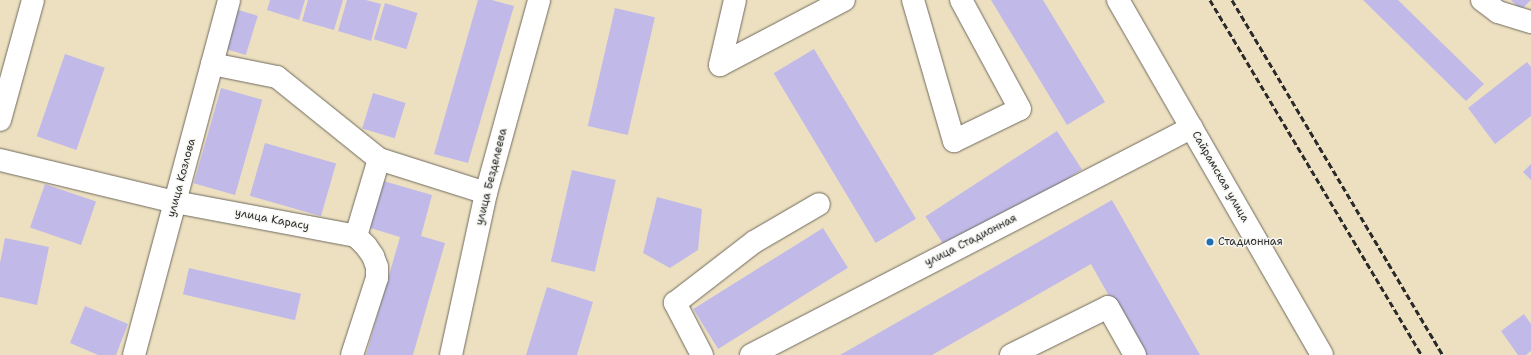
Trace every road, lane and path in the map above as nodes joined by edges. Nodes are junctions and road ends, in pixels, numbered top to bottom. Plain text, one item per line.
1 (33, 0) edge
2 (229, 0) edge
3 (539, 0) edge
4 (735, 0) edge
5 (844, 0) edge
6 (913, 0) edge
7 (961, 0) edge
8 (1118, 0) edge
9 (1482, 0) edge
10 (1531, 22) edge
11 (212, 64) junction
12 (0, 120) edge
13 (1192, 127) junction
14 (379, 159) junction
15 (0, 160) edge
16 (486, 193) junction
17 (175, 202) junction
18 (819, 204) dead end
19 (356, 236) junction
20 (777, 349) edge
21 (134, 355) edge
22 (352, 355) edge
23 (451, 355) edge
24 (702, 355) edge
25 (751, 355) edge
26 (1011, 355) edge
27 (1135, 355) edge
28 (1322, 355) edge

1 - 12 street
2 - 11 street, улица Козлова
3 - 16 street, улица Безделеева
4 - 5 street
6 - 7 street
8 - 13 street, Сайрамская улица
9 - 10 street
11 - 14 street
11 - 17 street, улица Козлова
13 - 20 street, улица Стадионная
13 - 28 street, Сайрамская улица
14 - 16 street
14 - 19 street
15 - 17 street, улица Карасу
16 - 23 street, улица Безделеева
17 - 19 street, улица Карасу
17 - 21 street, улица Козлова
18 - 24 street
19 - 22 street
20 - 25 street, улица Стадионная
26 - 27 street

